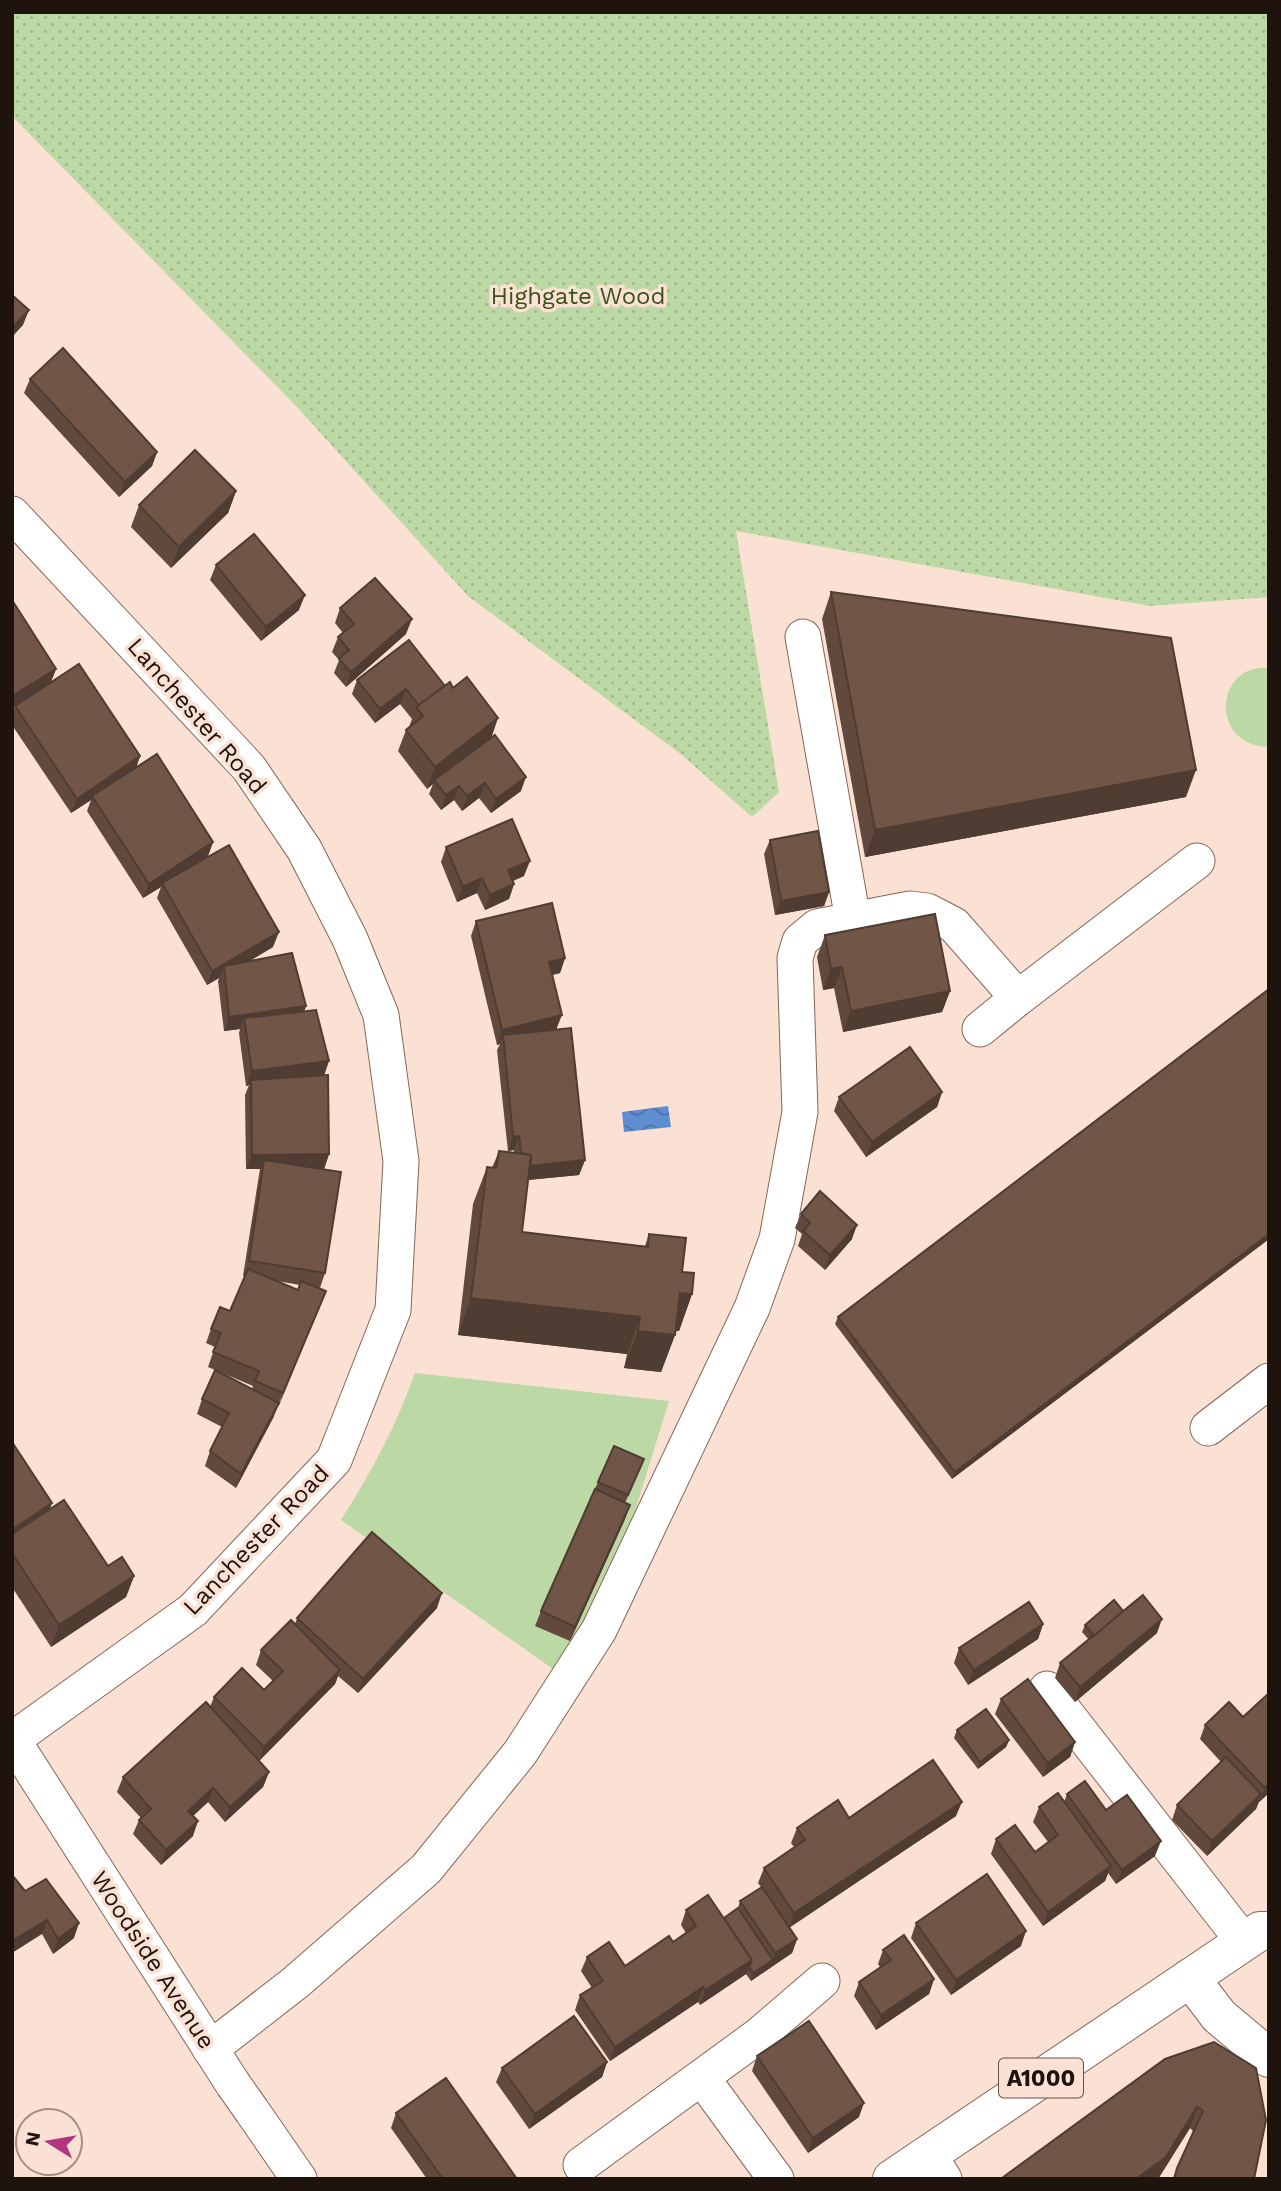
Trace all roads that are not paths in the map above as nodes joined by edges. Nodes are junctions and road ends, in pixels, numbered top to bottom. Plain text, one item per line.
1 (12, 513) edge
2 (803, 637) dead end
3 (1197, 861) dead end
4 (853, 920) junction
5 (1018, 998) junction
6 (980, 1028) dead end
7 (1269, 1381) edge
8 (1208, 1428) dead end
9 (1047, 1689) dead end
10 (12, 1739) edge
11 (1261, 1928) edge
12 (1190, 1978) junction
13 (822, 1981) dead end
14 (208, 2046) junction
15 (1269, 2058) edge
16 (702, 2078) junction
17 (581, 2165) dead end
18 (936, 2166) edge
19 (299, 2179) edge
20 (776, 2179) edge
21 (892, 2179) edge

1 - 10 street, Lanchester Road
2 - 4 street
3 - 5 street
4 - 5 street
4 - 14 street
5 - 6 street
7 - 8 street
9 - 11 street
10 - 14 street, Woodside Avenue
11 - 12 main road, A1000
12 - 15 main road
12 - 18 main road, A1000
13 - 16 street
14 - 19 street, Woodside Avenue, bridge
16 - 17 street
16 - 20 street
18 - 21 main road, A1000

